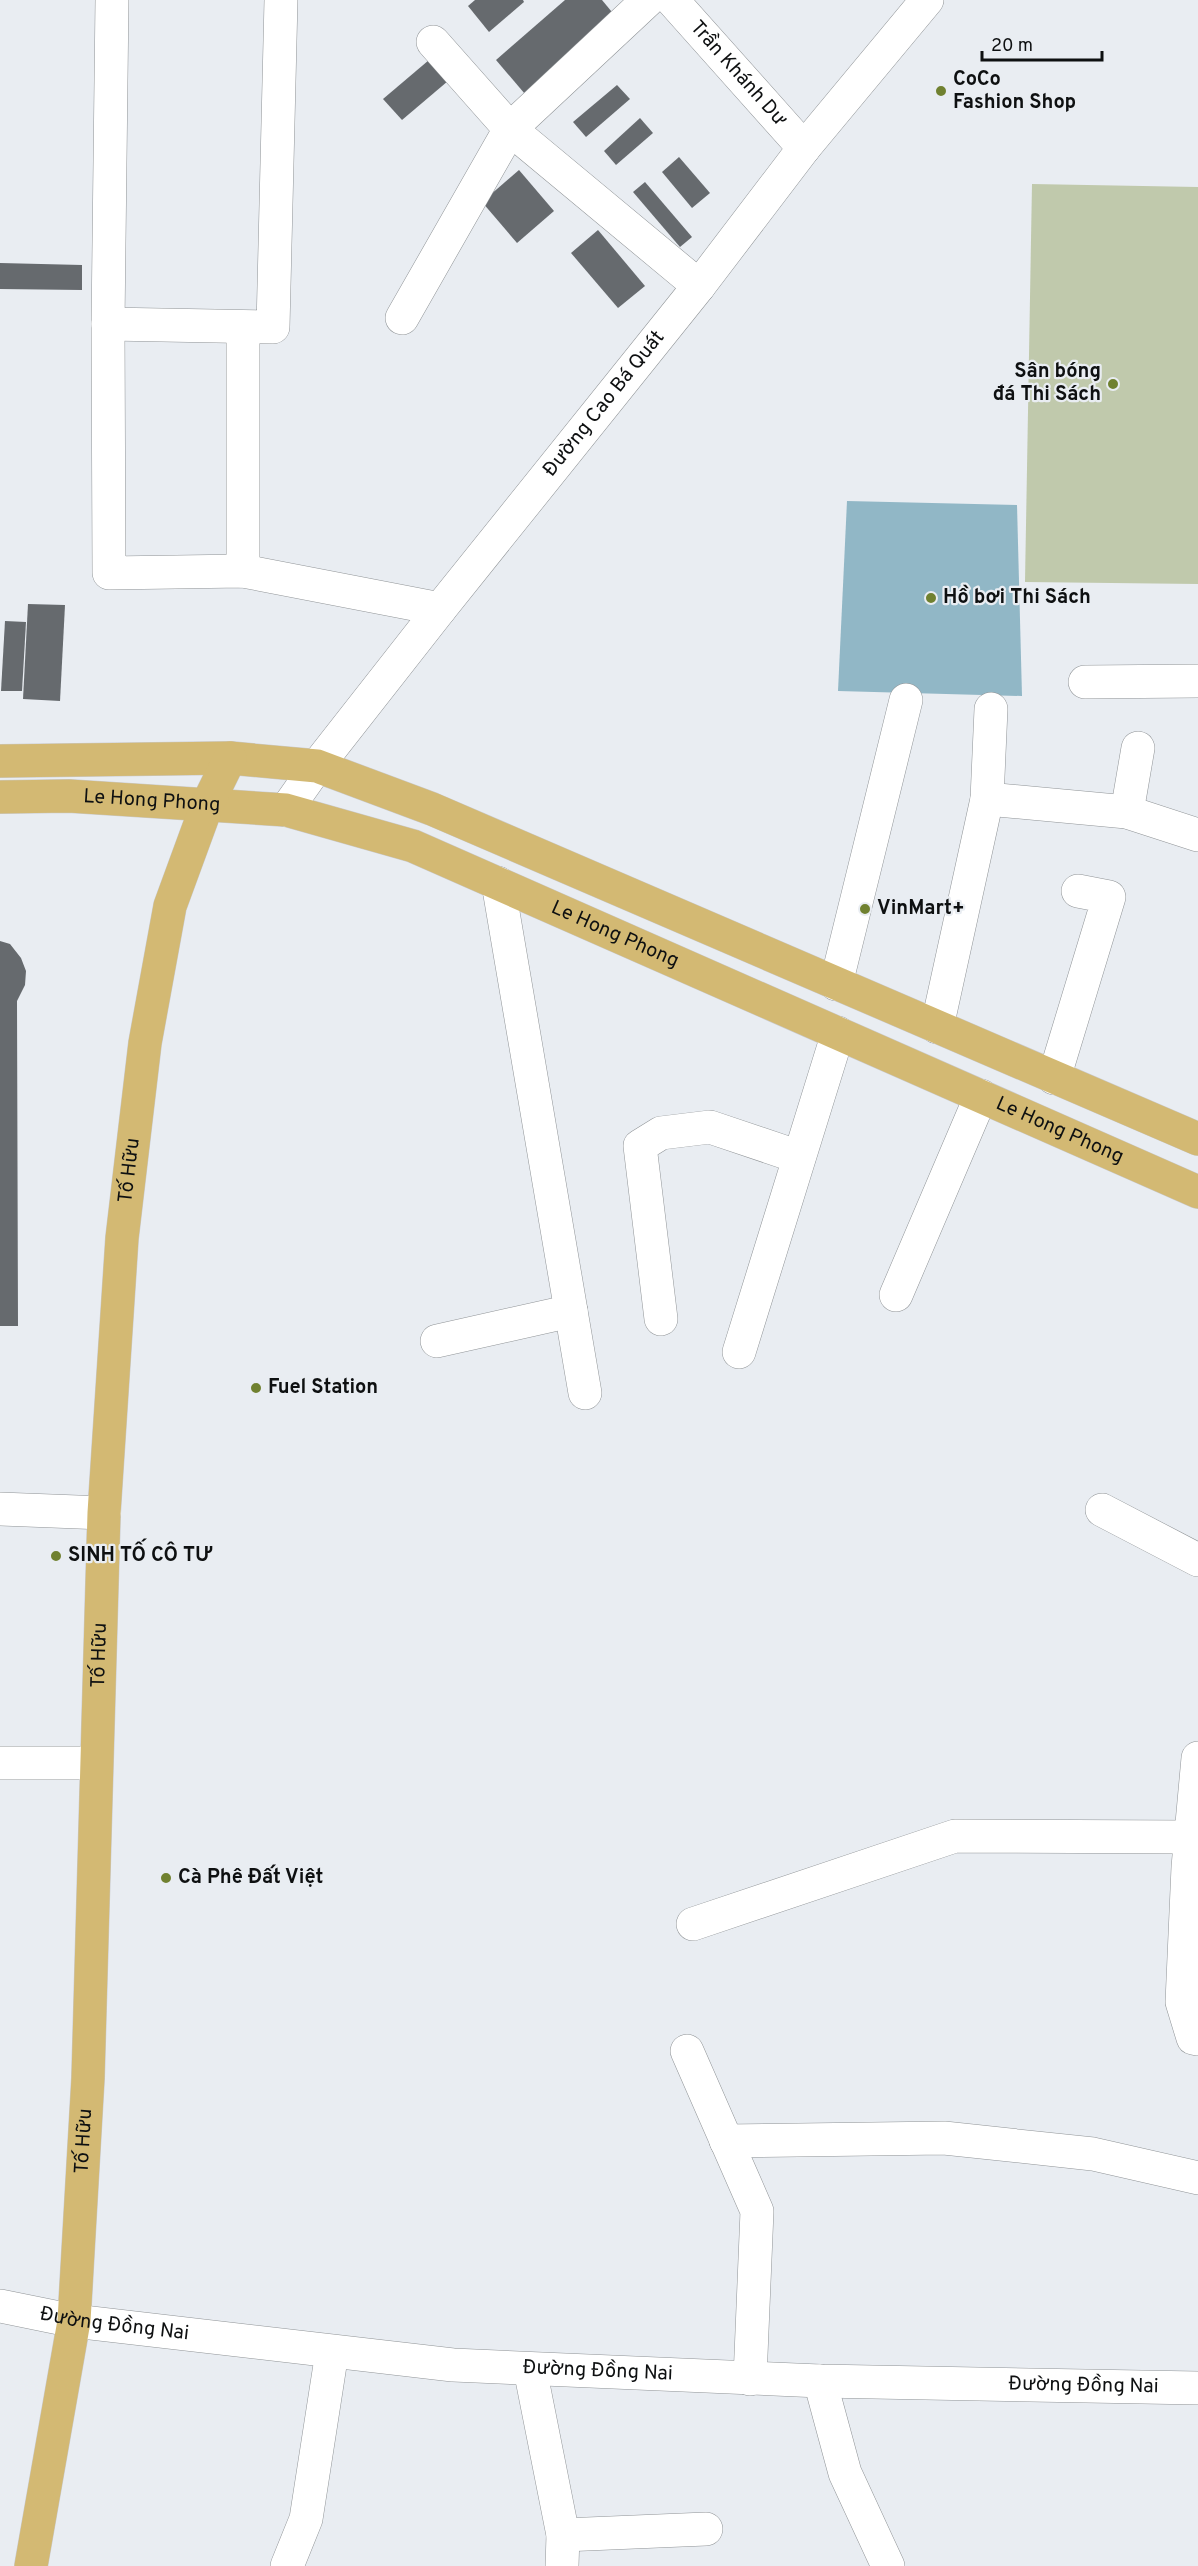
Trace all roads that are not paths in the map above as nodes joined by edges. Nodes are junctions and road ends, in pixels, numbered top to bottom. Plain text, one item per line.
1 (112, 0) edge
2 (281, 0) edge
3 (648, 0) edge
4 (672, 0) edge
5 (927, 0) edge
6 (433, 42) dead end
7 (510, 129) junction
8 (804, 148) junction
9 (699, 286) junction
10 (402, 318) dead end
11 (108, 324) junction
12 (243, 327) junction
13 (243, 571) junction
14 (440, 609) junction
15 (1198, 681) edge
16 (1085, 682) dead end
17 (906, 700) dead end
18 (991, 708) dead end
19 (1138, 748) dead end
20 (230, 758) junction
21 (0, 760) edge
22 (317, 766) junction
23 (0, 797) edge
24 (987, 799) junction
25 (207, 805) junction
26 (286, 810) junction
27 (1128, 812) junction
28 (1198, 835) edge
29 (498, 883) junction
30 (1078, 891) dead end
31 (836, 984) junction
32 (937, 1027) junction
33 (838, 1033) junction
34 (1054, 1078) junction
35 (981, 1096) junction
36 (1198, 1139) edge
37 (799, 1157) junction
38 (1198, 1192) edge
39 (896, 1294) dead end
40 (571, 1311) junction
41 (661, 1319) dead end
42 (437, 1341) dead end
43 (740, 1352) dead end
44 (585, 1393) dead end
45 (0, 1509) edge
46 (1102, 1510) dead end
47 (104, 1513) junction
48 (1198, 1560) edge
49 (1198, 1758) edge
50 (0, 1762) edge
51 (96, 1763) junction
52 (1190, 1837) junction
53 (693, 1924) dead end
54 (1198, 2039) edge
55 (687, 2051) dead end
56 (726, 2141) junction
57 (1198, 2178) edge
58 (0, 2306) edge
59 (75, 2321) junction
60 (332, 2352) junction
61 (530, 2369) junction
62 (750, 2379) junction
63 (820, 2381) junction
64 (1198, 2388) edge
65 (706, 2529) dead end
66 (563, 2550) edge
67 (31, 2566) edge
68 (287, 2566) edge
69 (888, 2566) edge

1 - 11 street
2 - 12 street
3 - 7 street
4 - 8 street, Trần Khánh Dư
5 - 8 street, Đường Cao Bá Quát
6 - 7 street
7 - 9 street
7 - 10 street
8 - 9 street, Đường Cao Bá Quát
9 - 14 street, Đường Cao Bá Quát
11 - 12 street
11 - 13 street
12 - 13 street
13 - 14 street
14 - 22 street, Đường Cao Bá Quát
15 - 16 street
17 - 31 street
18 - 24 street
19 - 27 street
20 - 21 main road, Le Hong Phong
20 - 22 main road, Le Hong Phong
20 - 25 main road, Tố Hữu
22 - 26 street, Đường Cao Bá Quát
22 - 31 main road, Le Hong Phong
23 - 25 main road, Le Hong Phong
24 - 27 street
24 - 32 street
25 - 26 main road, Le Hong Phong
25 - 47 main road, Tố Hữu
26 - 29 main road, Le Hong Phong
27 - 28 street
29 - 33 main road, Le Hong Phong
29 - 40 street
30 - 34 street
31 - 32 main road, Le Hong Phong
32 - 34 main road, Le Hong Phong
33 - 35 main road, Le Hong Phong
33 - 37 street
34 - 36 main road, Le Hong Phong
35 - 38 main road, Le Hong Phong
35 - 39 street
37 - 41 street
37 - 43 street
40 - 42 street
40 - 44 street
45 - 47 street
46 - 48 street
47 - 51 main road, Tố Hữu
49 - 52 street
50 - 51 street
51 - 59 main road, Tố Hữu
52 - 53 street
52 - 54 street
55 - 56 street
56 - 57 street
56 - 62 street
58 - 59 street, Đường Đồng Nai
59 - 60 street, Đường Đồng Nai
59 - 67 main road, Tố Hữu
60 - 61 street, Đường Đồng Nai
60 - 68 street
61 - 62 street, Đường Đồng Nai
61 - 66 street
62 - 63 street, Đường Đồng Nai
63 - 64 street, Đường Đồng Nai
63 - 69 street
65 - 66 street

